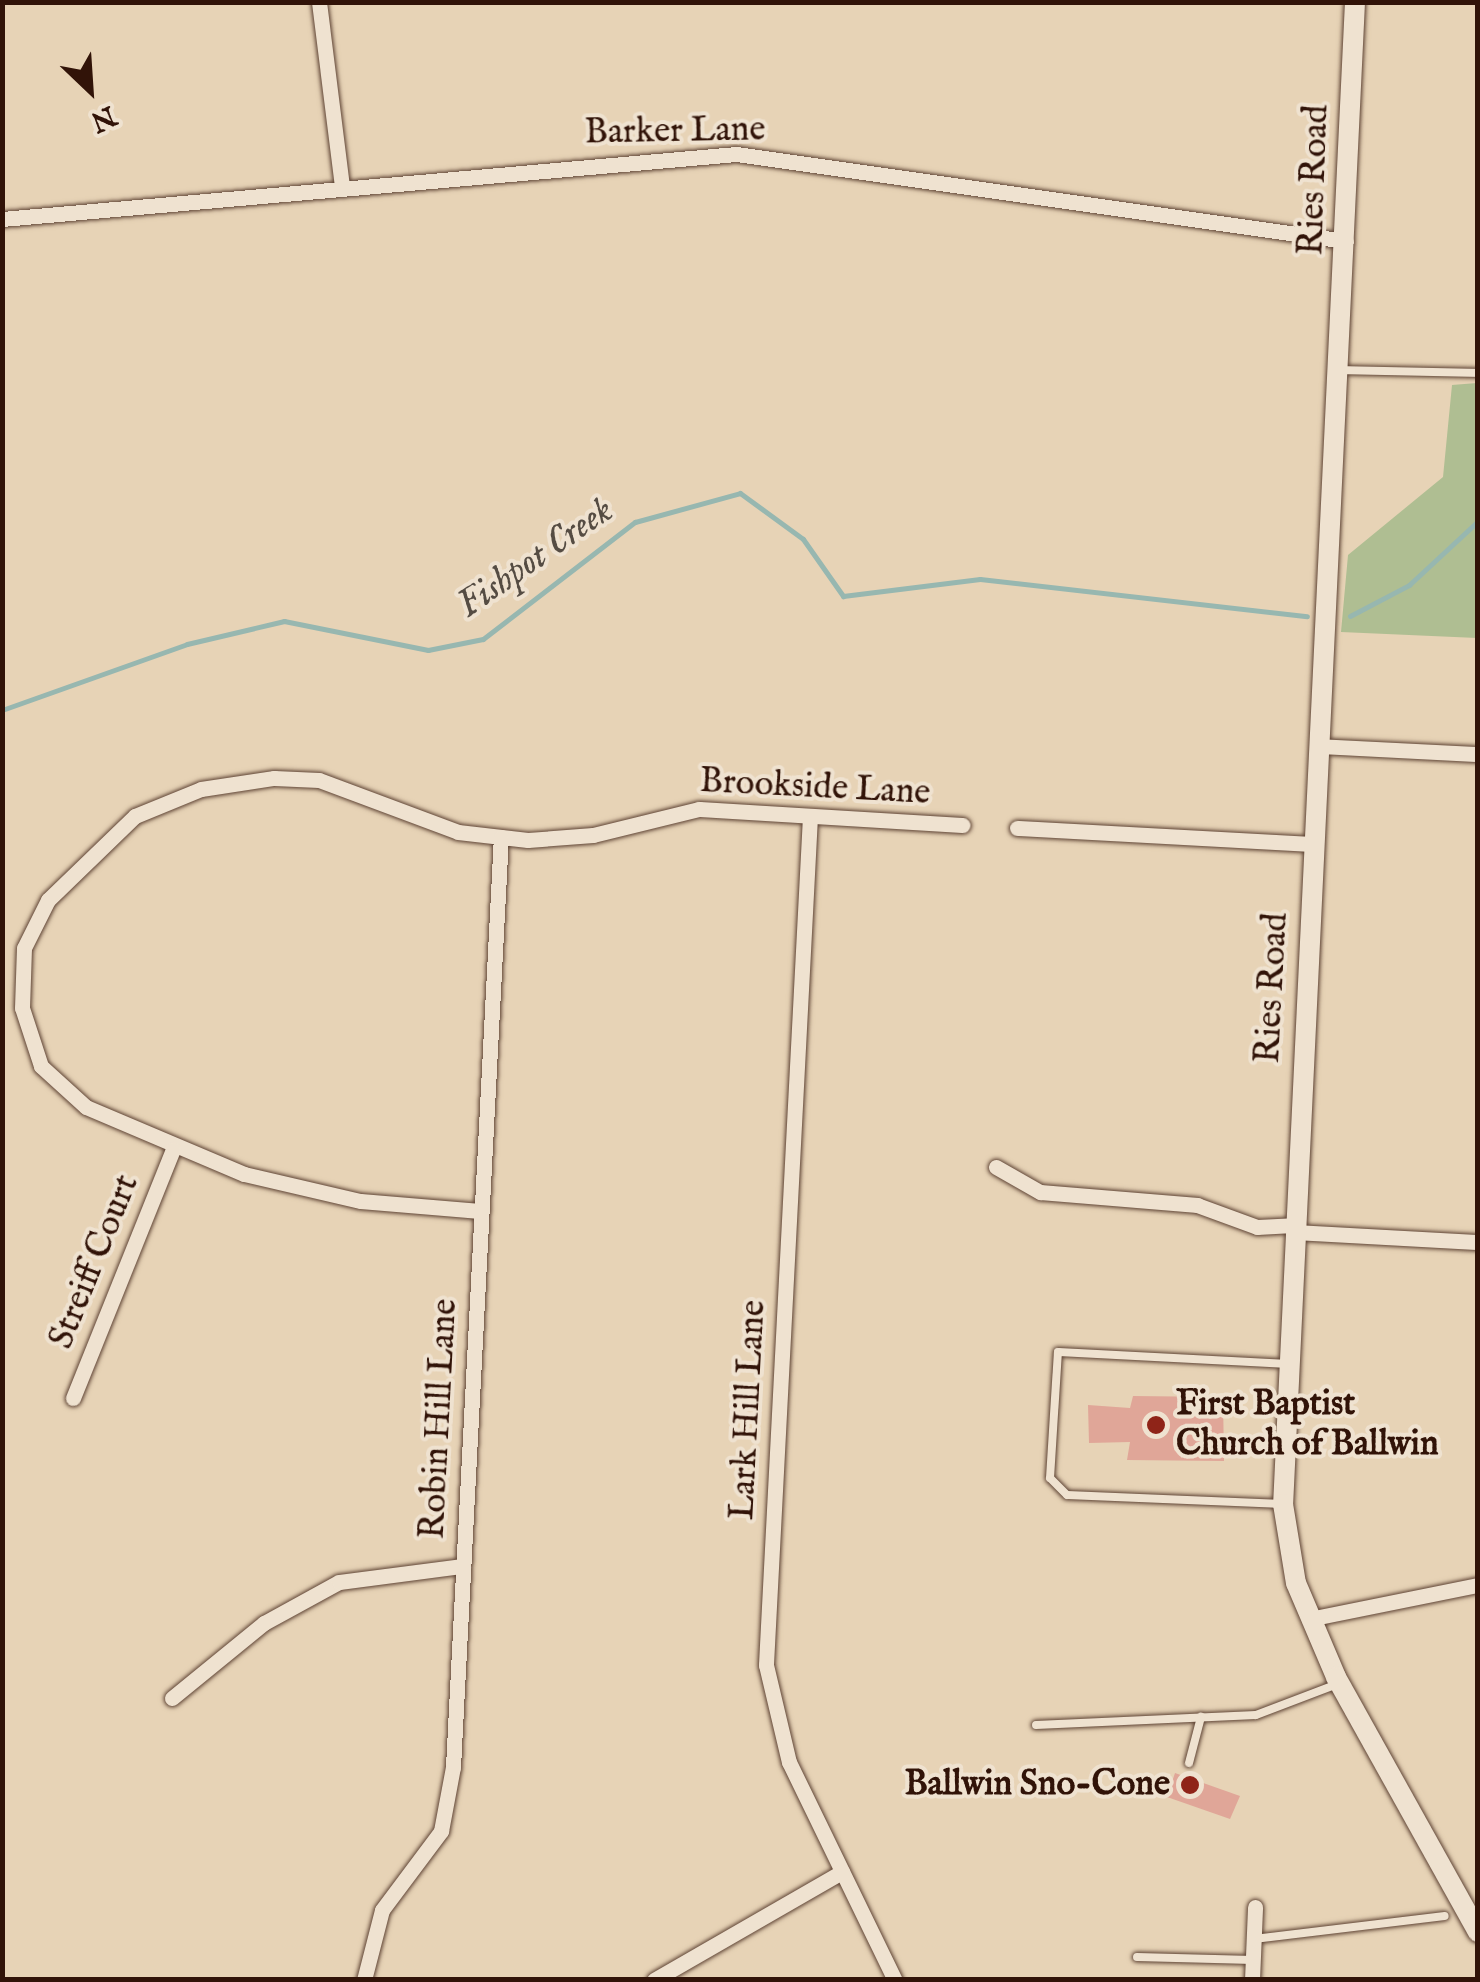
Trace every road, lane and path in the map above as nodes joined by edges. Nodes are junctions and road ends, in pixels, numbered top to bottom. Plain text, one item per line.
1 (319, 2) edge
2 (1355, 2) edge
3 (342, 186) junction
4 (2, 219) edge
5 (1346, 240) junction
6 (1340, 370) junction
7 (1478, 373) edge
8 (1318, 746) junction
9 (1478, 754) edge
10 (810, 816) junction
11 (963, 826) dead end
12 (1017, 828) dead end
13 (501, 837) junction
14 (1314, 844) junction
15 (174, 1149) junction
16 (996, 1167) dead end
17 (480, 1211) junction
18 (1293, 1228) junction
19 (1478, 1242) edge
20 (1286, 1364) junction
21 (73, 1398) dead end
22 (1283, 1504) junction
23 (463, 1566) junction
24 (1478, 1585) edge
25 (1310, 1619) junction
26 (1339, 1682) junction
27 (172, 1698) dead end
28 (1201, 1717) junction
29 (1036, 1724) dead end
30 (1189, 1763) dead end
31 (842, 1872) junction
32 (1255, 1907) dead end
33 (1445, 1916) dead end
34 (1478, 1932) edge
35 (1254, 1939) junction
36 (1137, 1957) dead end
37 (1253, 1960) junction
38 (364, 1980) edge
39 (654, 1980) edge
40 (895, 1980) edge
41 (1252, 1980) edge

1 - 3 street
2 - 5 street, Ries Road
3 - 4 street, Barker Lane
3 - 5 street, Barker Lane
5 - 6 street, Ries Road
6 - 7 lane
6 - 8 street, Ries Road
8 - 9 street
8 - 14 street, Ries Road
10 - 11 street, Brookside Lane
10 - 13 street, Brookside Lane
10 - 31 street, Lark Hill Lane
12 - 14 street
13 - 15 street, Brookside Lane
13 - 17 street, Robin Hill Lane
14 - 18 street, Ries Road
15 - 17 street, Brookside Lane
15 - 21 street, Streiff Court
16 - 18 street
17 - 23 street, Robin Hill Lane
18 - 19 street
18 - 20 street, Ries Road
20 - 22 street, Ries Road
20 - 22 lane
22 - 25 street, Ries Road
23 - 27 street
23 - 38 street, Robin Hill Lane
24 - 25 street
25 - 26 street, Ries Road
26 - 28 lane
26 - 34 street, Ries Road
28 - 29 lane
28 - 30 lane
31 - 39 street
31 - 40 street, Lark Hill Lane
32 - 35 street
33 - 35 lane
35 - 37 street
36 - 37 lane
37 - 41 street

